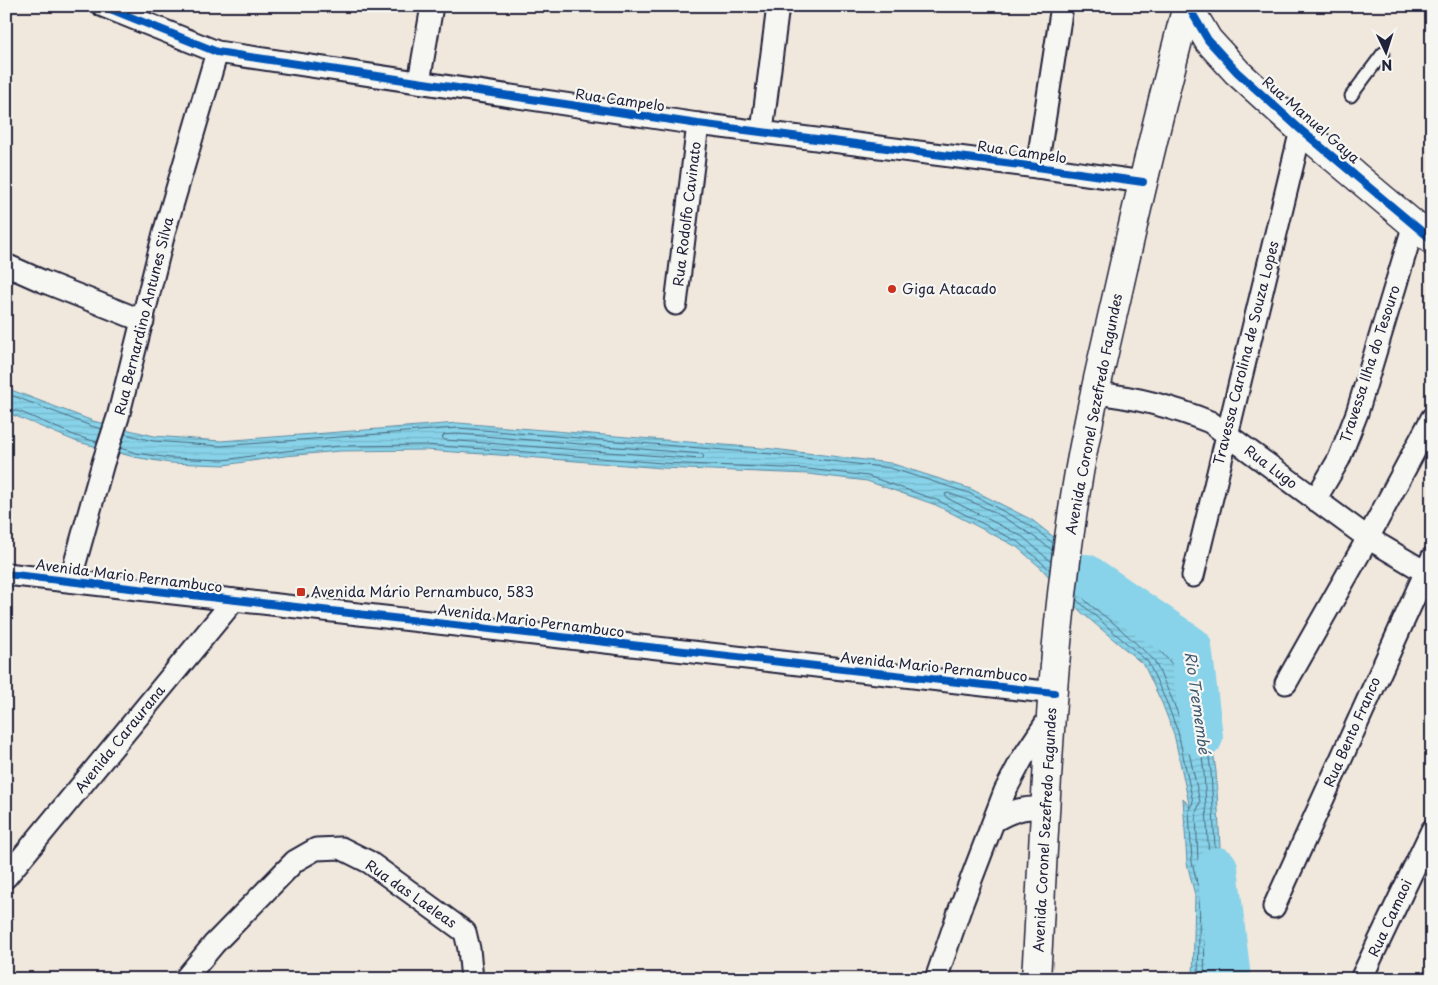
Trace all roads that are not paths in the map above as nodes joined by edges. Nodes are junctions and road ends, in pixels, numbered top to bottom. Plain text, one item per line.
1 (103, 6) edge
2 (432, 6) edge
3 (778, 6) edge
4 (1062, 6) edge
5 (1187, 6) edge
6 (218, 52) junction
7 (1384, 52) dead end
8 (419, 82) junction
9 (1351, 96) dead end
10 (698, 124) junction
11 (1301, 130) junction
12 (762, 131) junction
13 (1037, 167) junction
14 (1143, 182) junction
15 (1423, 232) edge
16 (6, 265) edge
17 (676, 304) dead end
18 (143, 320) junction
19 (1095, 393) junction
20 (1432, 418) edge
21 (1226, 434) junction
22 (1315, 500) junction
23 (1368, 538) junction
24 (1429, 569) edge
25 (6, 574) edge
26 (1193, 576) dead end
27 (70, 581) junction
28 (234, 600) junction
29 (1286, 683) dead end
30 (1053, 703) junction
31 (1046, 808) junction
32 (994, 821) junction
33 (1429, 842) edge
34 (6, 877) edge
35 (1274, 907) dead end
36 (185, 979) edge
37 (472, 979) edge
38 (936, 979) edge
39 (1036, 979) edge
40 (1361, 979) edge

1 - 6 street, Rua Campelo
2 - 8 street
3 - 12 street
4 - 13 street
5 - 11 main road, Rua Manuel Gaya
5 - 14 main road, Avenida Coronel Sezefredo Fagundes
6 - 8 street, Rua Campelo
6 - 18 street, Rua Bernardino Antunes Silva
7 - 9 lane
8 - 10 street, Rua Campelo
10 - 12 street, Rua Campelo
10 - 17 street, Rua Rodolfo Cavinato
11 - 15 main road, Rua Manuel Gaya
11 - 21 street, Travessa Carolina de Souza Lopes
12 - 13 street, Rua Campelo
13 - 14 street, Rua Campelo
14 - 19 main road, Avenida Coronel Sezefredo Fagundes
15 - 22 street, Travessa Ilha do Tesouro
16 - 18 street
18 - 27 street, Rua Bernardino Antunes Silva
19 - 21 street, Rua Lugo
19 - 30 main road, Avenida Coronel Sezefredo Fagundes
20 - 23 street
21 - 22 street, Rua Lugo
21 - 26 street, Travessa Carolina de Souza Lopes
22 - 23 street, Rua Lugo
23 - 24 street, Rua Lugo
23 - 29 street
24 - 35 street, Rua Bento Franco
25 - 27 street, Avenida Mario Pernambuco
27 - 28 street, Avenida Mario Pernambuco
28 - 30 street, Avenida Mario Pernambuco
28 - 34 street, Avenida Caraurana
30 - 31 main road, Avenida Coronel Sezefredo Fagundes
30 - 32 street
31 - 32 street
31 - 39 main road, Avenida Coronel Sezefredo Fagundes
32 - 38 street
33 - 40 street, Rua Camaoi
36 - 37 street, Rua das Laeleas

